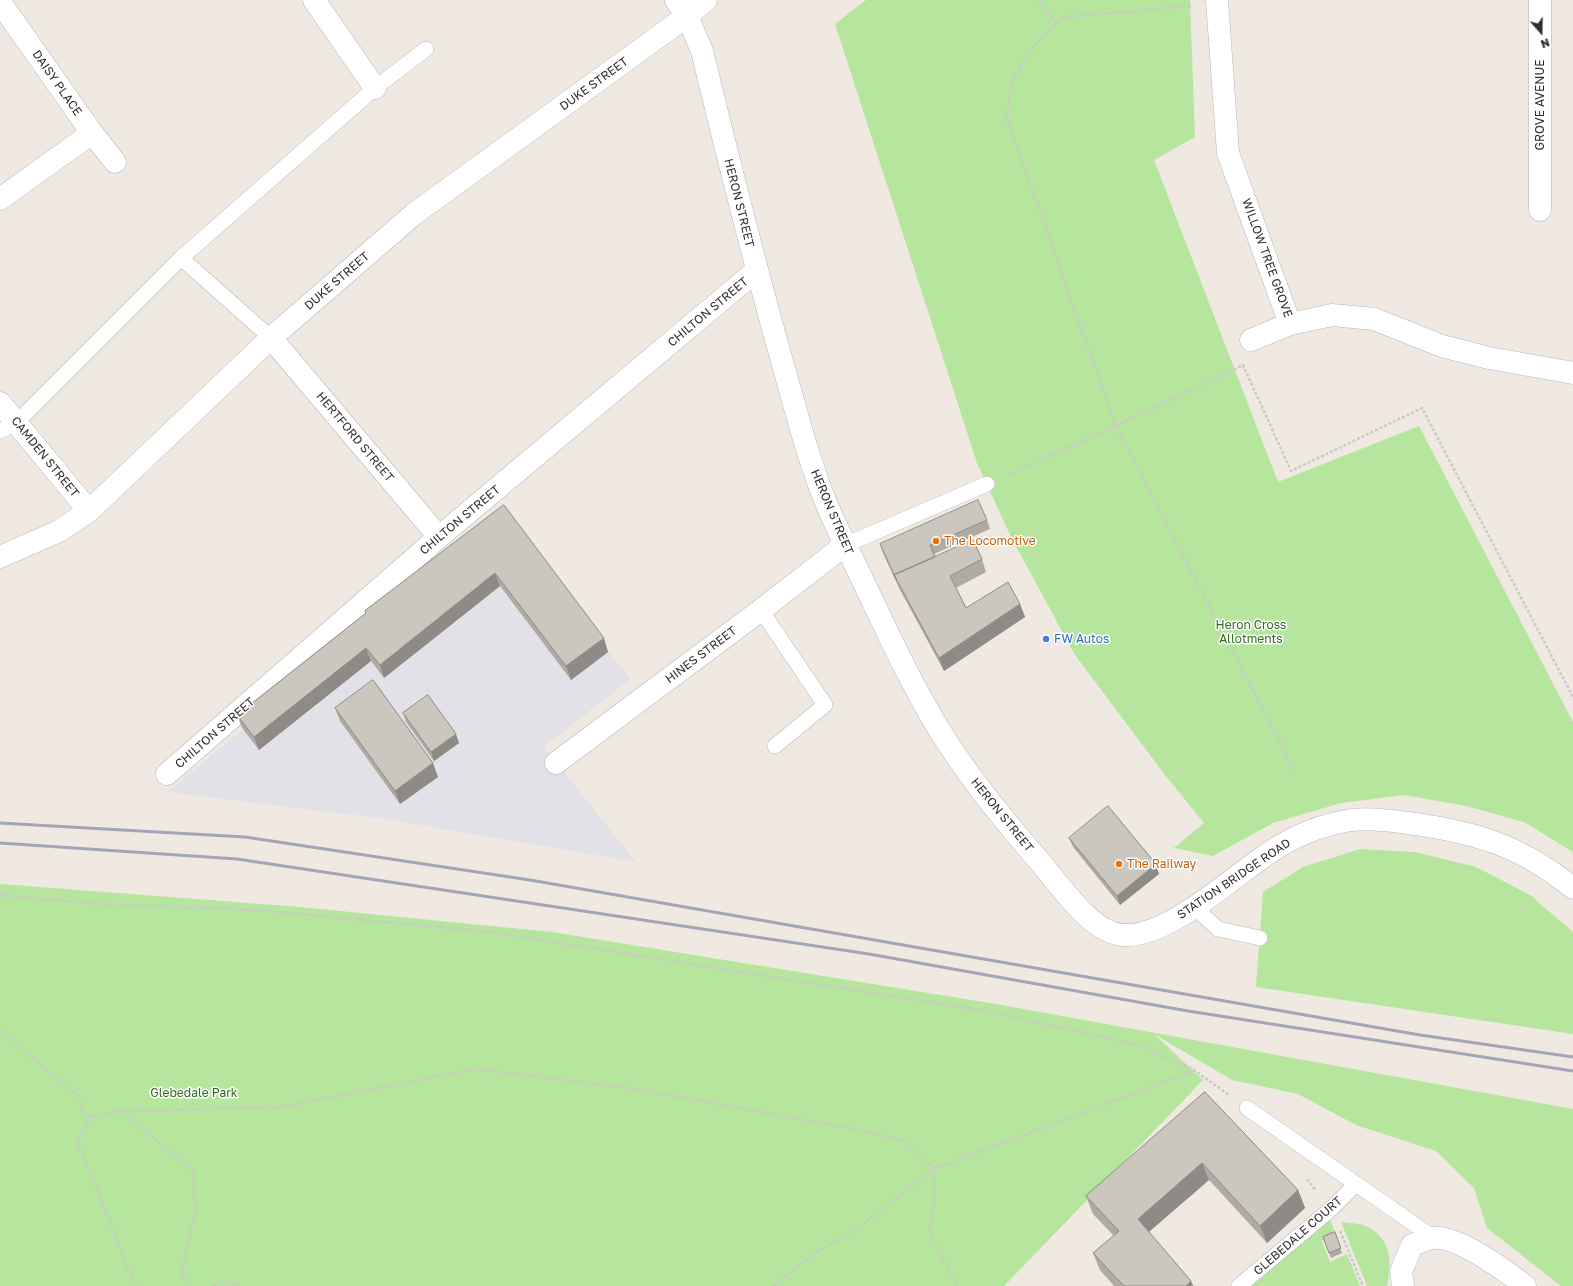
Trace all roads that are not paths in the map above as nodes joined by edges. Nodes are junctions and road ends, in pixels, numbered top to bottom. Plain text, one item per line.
1 (314, 0) edge
2 (706, 0) edge
3 (1540, 0) edge
4 (0, 2) edge
5 (1218, 2) edge
6 (682, 8) edge
7 (426, 49) dead end
8 (375, 88) junction
9 (92, 133) junction
10 (115, 162) dead end
11 (0, 199) edge
12 (1540, 210) dead end
13 (181, 258) junction
14 (756, 271) junction
15 (1290, 324) junction
16 (271, 338) junction
17 (1251, 340) dead end
18 (1573, 373) edge
19 (0, 403) edge
20 (9, 427) edge
21 (986, 484) road end
22 (89, 511) junction
23 (439, 537) junction
24 (845, 545) junction
25 (0, 557) edge
26 (761, 610) junction
27 (774, 746) dead end
28 (556, 763) dead end
29 (167, 774) dead end
30 (1573, 888) edge
31 (1194, 907) junction
32 (1118, 935) joint
33 (1260, 938) dead end
34 (1247, 1108) road end
35 (1356, 1184) junction
36 (1434, 1238) junction
37 (1239, 1286) edge
38 (1403, 1286) edge
39 (1524, 1286) edge

1 - 8 street
2 - 6 street, DUKE STREET
3 - 12 street, GROVE AVENUE
4 - 9 street, DAISY PLACE
5 - 15 street, WILLOW TREE GROVE
6 - 14 street, HERON STREET
6 - 16 street, DUKE STREET
7 - 8 lane
8 - 13 lane
9 - 10 street, DAISY PLACE
9 - 11 street
13 - 16 lane
13 - 20 lane
14 - 23 street, CHILTON STREET
14 - 24 street, HERON STREET
15 - 17 street
15 - 18 street, WILLOW TREE GROVE
16 - 22 street, DUKE STREET
16 - 23 street, HERTFORD STREET
19 - 20 street, CAMDEN STREET
20 - 22 street, CAMDEN STREET
21 - 24 lane
22 - 25 street, DUKE STREET
23 - 29 street, CHILTON STREET
24 - 26 street, HINES STREET
24 - 32 street, HERON STREET
26 - 27 lane
26 - 28 street, HINES STREET
30 - 31 street, STATION BRIDGE ROAD
31 - 32 street, STATION BRIDGE ROAD
31 - 33 lane
34 - 35 lane
35 - 36 lane
35 - 37 lane, GLEBEDALE COURT
36 - 38 street
36 - 39 street

